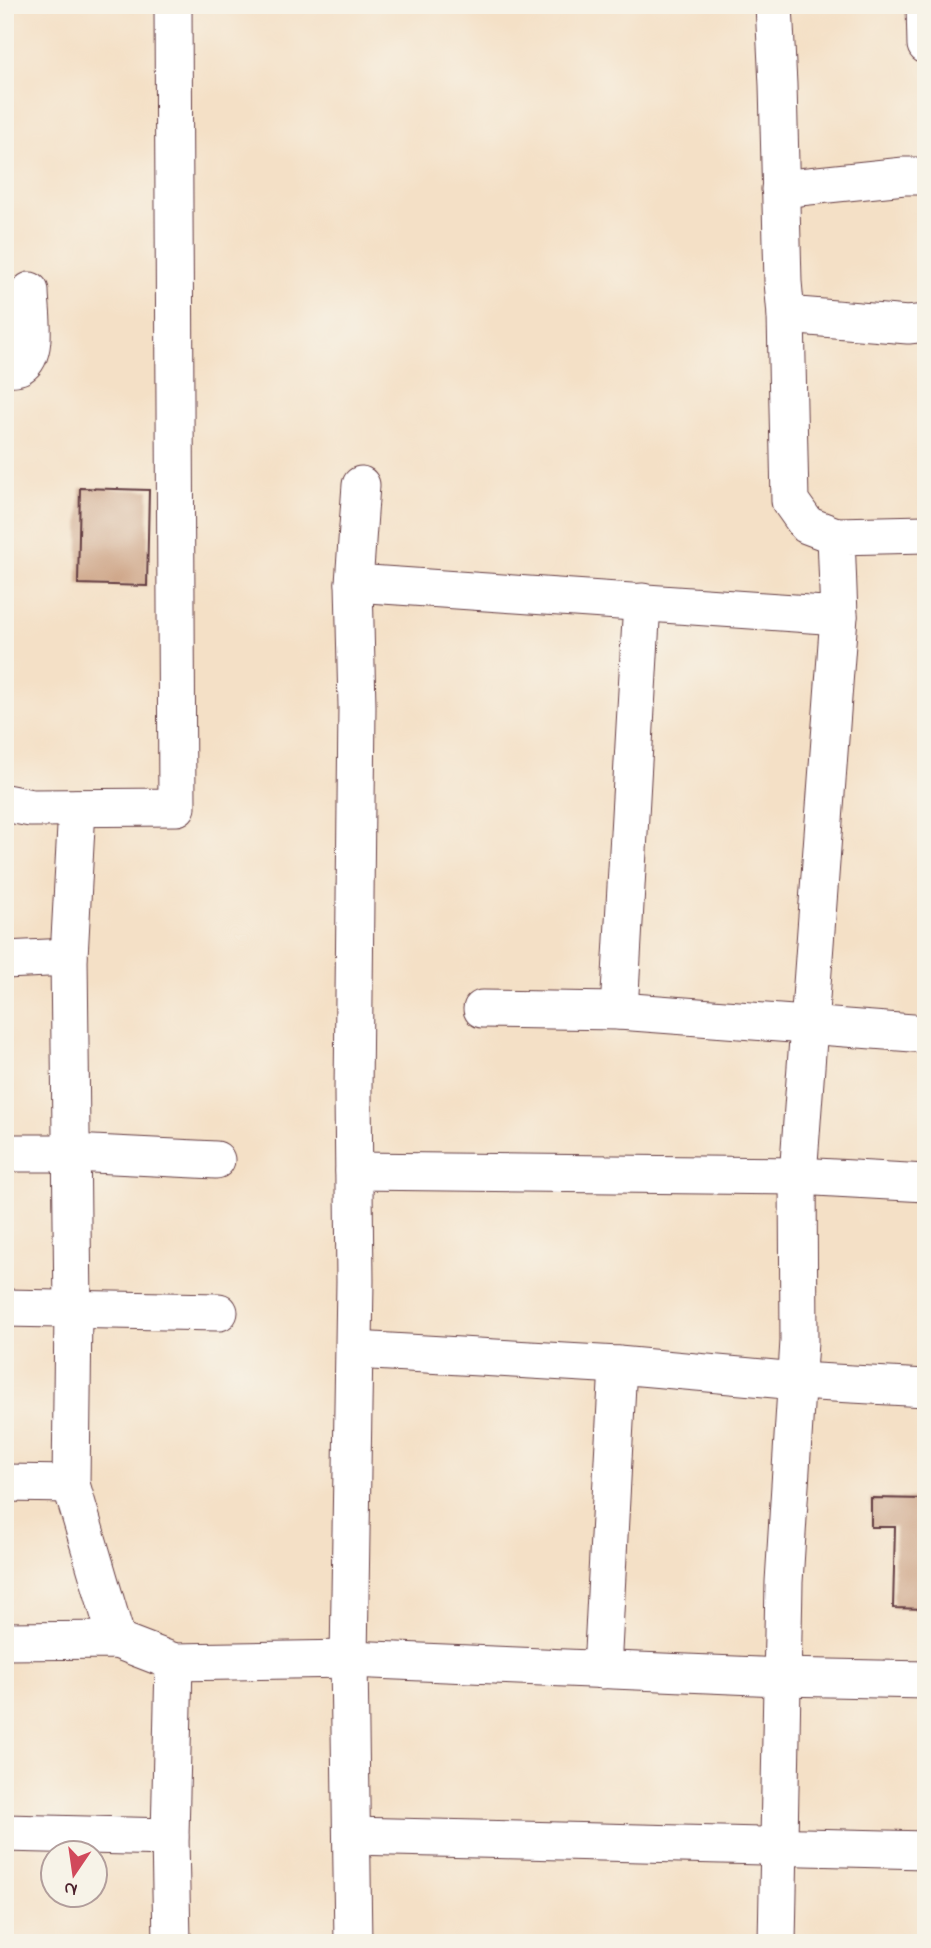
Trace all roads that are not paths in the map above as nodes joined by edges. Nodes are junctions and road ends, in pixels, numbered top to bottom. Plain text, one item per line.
1 (173, 5) edge
2 (774, 5) edge
3 (925, 5) edge
4 (926, 45) edge
5 (926, 176) edge
6 (780, 189) junction
7 (30, 290) dead end
8 (786, 315) junction
9 (926, 323) edge
10 (5, 367) edge
11 (361, 485) dead end
12 (926, 534) edge
13 (835, 536) junction
14 (354, 583) junction
15 (642, 602) junction
16 (839, 616) junction
17 (5, 803) edge
18 (77, 808) junction
19 (69, 957) junction
20 (5, 960) edge
21 (482, 1009) dead end
22 (619, 1011) junction
23 (809, 1026) junction
24 (926, 1034) edge
25 (5, 1153) edge
26 (72, 1153) junction
27 (216, 1160) dead end
28 (354, 1171) junction
29 (798, 1176) junction
30 (926, 1183) edge
31 (5, 1308) edge
32 (73, 1310) junction
33 (219, 1312) dead end
34 (355, 1350) junction
35 (618, 1365) junction
36 (797, 1381) junction
37 (926, 1388) edge
38 (5, 1483) edge
39 (71, 1484) junction
40 (117, 1640) junction
41 (5, 1642) edge
42 (349, 1659) junction
43 (174, 1662) junction
44 (602, 1670) junction
45 (781, 1677) junction
46 (926, 1681) edge
47 (5, 1833) edge
48 (352, 1836) junction
49 (170, 1837) junction
50 (778, 1846) junction
51 (926, 1850) edge
52 (172, 1943) edge
53 (353, 1943) edge
54 (777, 1943) edge

1 - 18 street
2 - 6 street
3 - 4 street
5 - 6 street
6 - 8 street
7 - 10 street
8 - 9 street
8 - 13 street
11 - 14 street
12 - 13 street
13 - 16 street
14 - 15 street
14 - 28 street
15 - 16 street
15 - 22 street
16 - 23 street
17 - 18 street
18 - 19 street
19 - 20 street
19 - 26 street
21 - 22 street
22 - 23 street
23 - 24 street
23 - 29 street
25 - 26 street
26 - 27 street
26 - 32 street
28 - 29 street
28 - 34 street
29 - 30 street
29 - 36 street
31 - 32 street
32 - 33 street
32 - 39 street
34 - 35 street
34 - 42 street
35 - 36 street
35 - 44 street
36 - 37 street
36 - 45 street
38 - 39 street
39 - 40 street
40 - 41 street
40 - 43 street
42 - 43 street
42 - 44 street
42 - 48 street
43 - 49 street
44 - 45 street
45 - 46 street
45 - 50 street
47 - 49 street
48 - 50 street
48 - 53 street
49 - 52 street
50 - 51 street
50 - 54 street

